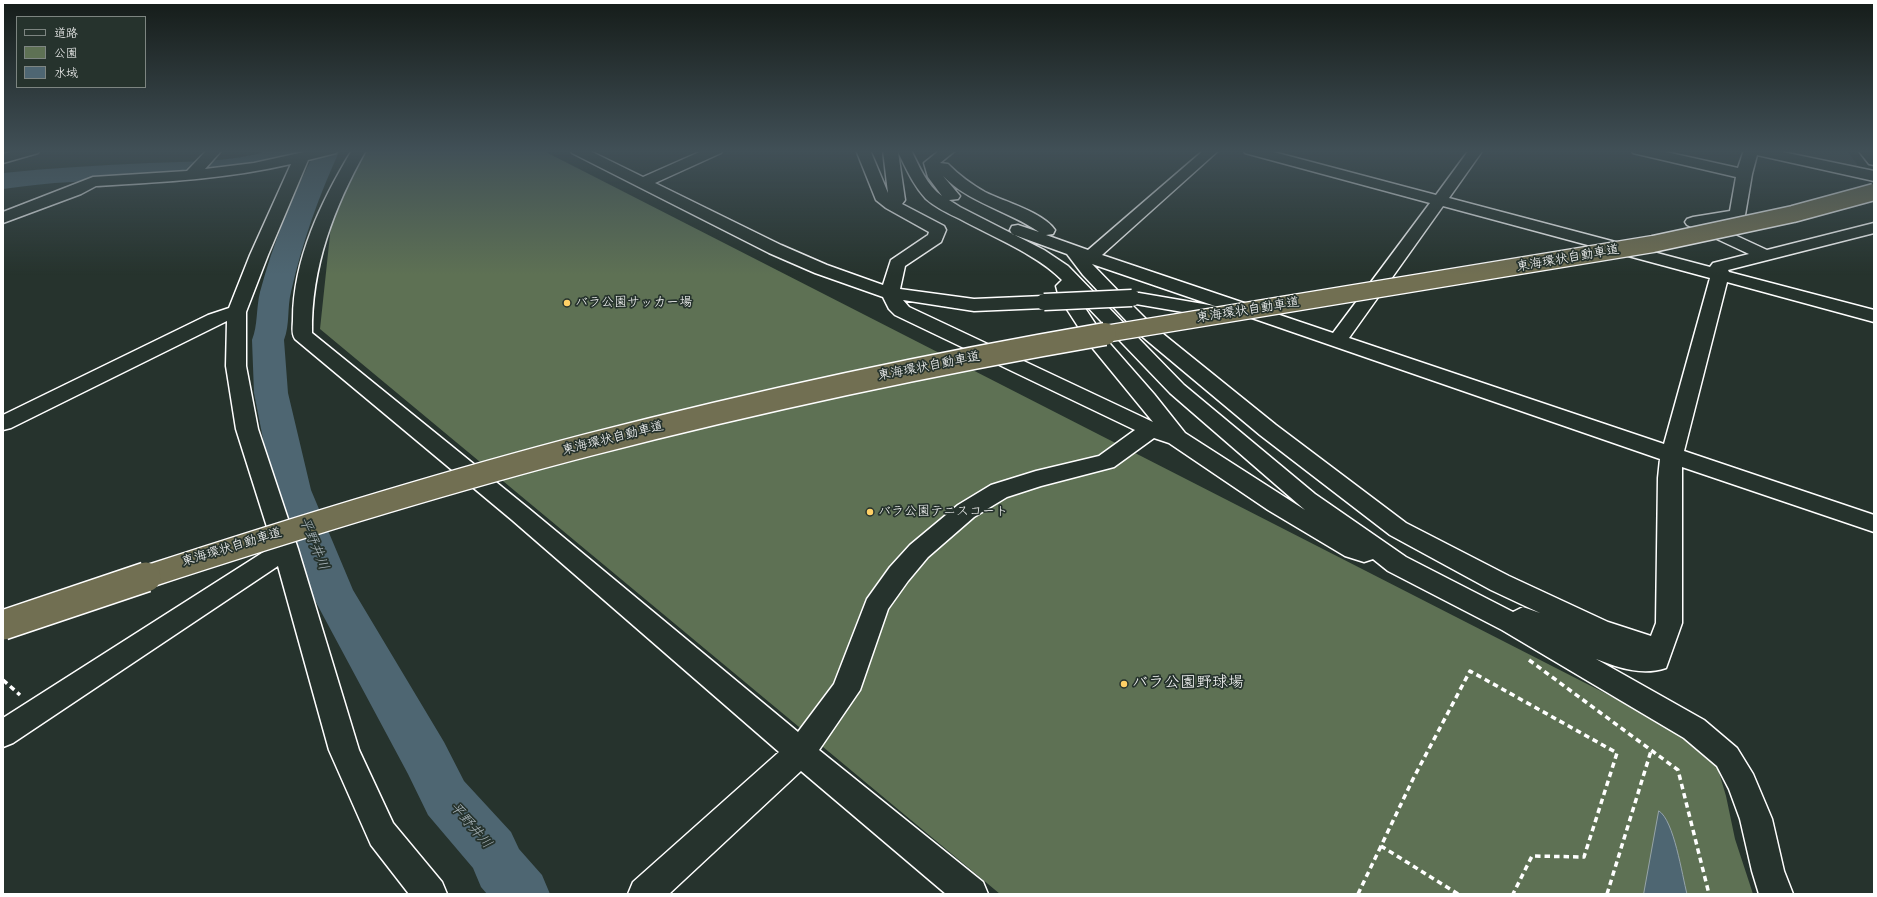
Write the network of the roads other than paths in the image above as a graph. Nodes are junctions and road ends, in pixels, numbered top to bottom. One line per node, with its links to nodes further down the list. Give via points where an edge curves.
1 (73, 192): 18 (street)
2 (288, 192): 25 (street, via 259,255)
3 (337, 192): 40 (street, via 308,269 300,313 302,335 526,519)
4 (663, 192): 24 (street, via 775,249 821,269)
5 (880, 192): 16 (street)
6 (896, 192): 16 (street, via 897,200)
7 (929, 192): 17 (street, via 932,196)
8 (947, 192): 17 (street)
9 (971, 192): 20 (street, via 1041,225)
10 (1160, 192): 20 (street)
11 (1406, 192): 15 (street)
12 (1446, 192): 15 (street)
13 (1741, 192): 21 (street, via 1737,215 1692,222)
14 (1874, 192): 37 (highway, 東海環状自動車道, bridge, via 1783,217 1664,242 944,363 764,402 577,448 379,502 151,574)
15 (1440, 201): 22 (street); 28 (street)
16 (892, 205): 24 (street, via 938,230 935,238 898,264)
17 (959, 208): 20 (street); 23 (street, via 1038,254 1062,270)
18 (3, 218)
19 (1874, 228): 21 (street)
20 (1082, 254): 27 (street); 38 (street, via 1089,271 1145,329 1268,430 1398,529 1500,583 1599,629)
21 (1764, 255): 22 (street, via 1719,267)
22 (1720, 274): 26 (street); 32 (street)
23 (1072, 281): 31 (street, via 1066,286 1068,297 1097,341 1148,399); 35 (street, via 1177,390 1307,500)
24 (890, 293): 27 (street, bridge, via 974,305 1140,298); 30 (street, via 902,311 1023,366)
25 (238, 312): 29 (street, via 215,319); 34 (street, via 236,366 247,429)
26 (1874, 316)
27 (1288, 324): 28 (street)
28 (1337, 341): 32 (street)
29 (3, 423)
30 (1151, 429): 31 (street); 40 (street, via 1106,462 1036,479 999,492 966,511 919,551 876,606 846,690)
31 (1177, 438): 35 (street, via 1276,504 1354,550)
32 (1672, 455): 33 (street); 38 (street, via 1669,478 1669,624)
33 (1874, 524)
34 (286, 549): 39 (street); 41 (street, via 344,750 382,834)
35 (1397, 564): 36 (street)
36 (1430, 582): 38 (street, via 1475,596 1625,659 1656,660); 44 (street, via 1511,623 1694,729 1727,757 1742,784 1756,819)
37 (3, 625)
38 (1659, 650)
39 (3, 734)
40 (800, 752): 42 (street); 43 (street)
41 (430, 894)
42 (645, 894)
43 (971, 894)
44 (1776, 894)

